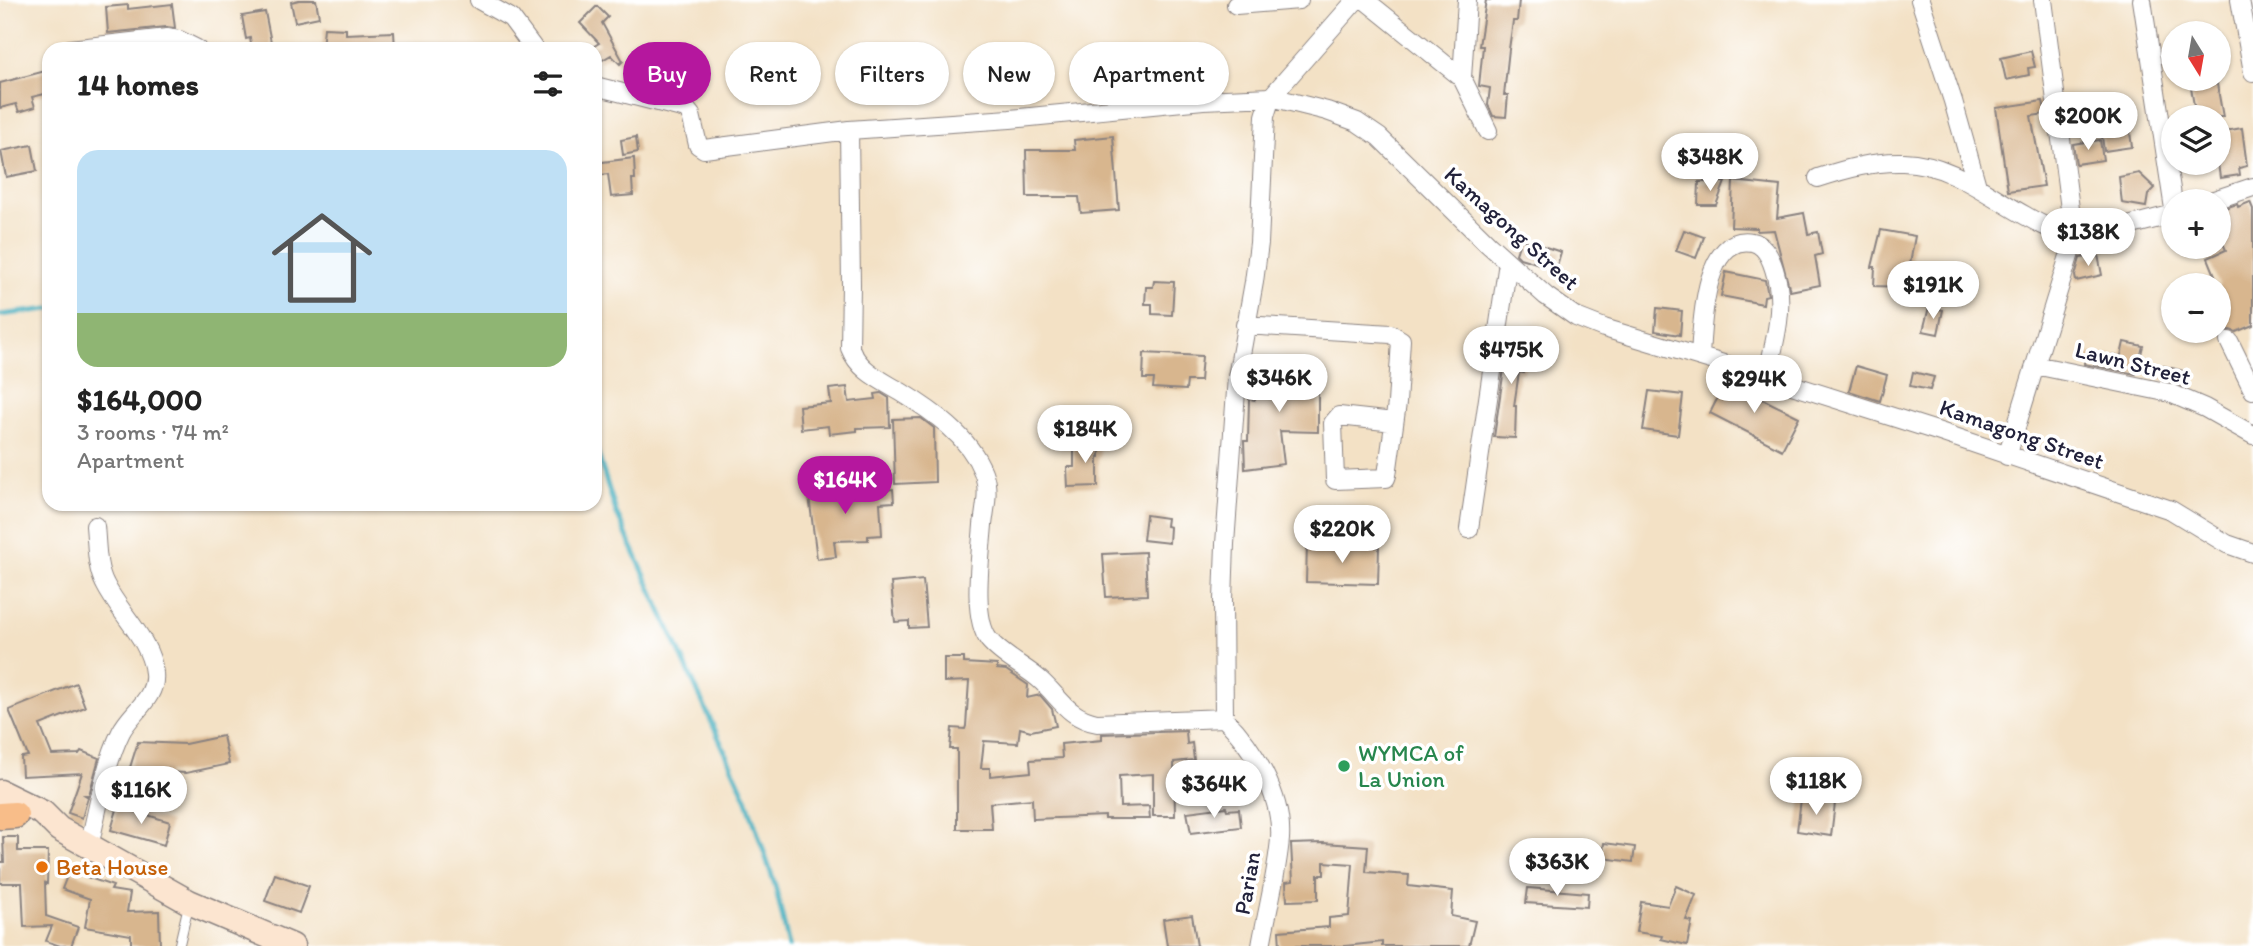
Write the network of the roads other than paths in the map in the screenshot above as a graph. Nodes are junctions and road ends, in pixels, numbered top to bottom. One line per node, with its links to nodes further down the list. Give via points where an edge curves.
1 (479, 0): 13 (street, via 511,18)
2 (1299, 0): 10 (street)
3 (1356, 0): 17 (street)
4 (1365, 0): 15 (street)
5 (1467, 0): 15 (street)
6 (1920, 0): 21 (street)
7 (2043, 0): 26 (street)
8 (2142, 0): 23 (street)
9 (2240, 0): 14 (street)
10 (1236, 5)
11 (128, 42): 12 (street, via 162,38)
12 (172, 42)
13 (529, 42)
14 (2253, 72)
15 (1462, 78): 19 (street)
16 (602, 88): 18 (street, Kamagong Street, via 686,109 698,145 704,149)
17 (1271, 97): 18 (street, Kamagong Street); 27 (street, Kamagong Street, via 1357,122 1379,137); 28 (street, via 1265,116 1256,269)
18 (849, 130): 40 (street, via 850,348 864,369 948,426 982,470 986,504 980,619 988,638 1086,721)
19 (1488, 131)
20 (1818, 178): 21 (street, via 1857,166 1906,162 1936,167)
21 (1977, 186): 26 (street)
22 (2253, 187): 24 (street)
23 (2171, 189)
24 (2231, 194)
25 (2161, 216): 26 (street)
26 (2074, 240): 31 (street)
27 (1508, 262): 30 (street, Kamagong Street, via 1576,317); 38 (street)
28 (1245, 324): 34 (street, via 1396,336 1401,340); 40 (street, via 1225,544)
29 (2230, 343): 33 (street)
30 (1700, 356): 32 (street, Kamagong Street); 32 (street, via 1703,311 1713,270 1732,243 1754,242 1769,256 1778,285 1779,319)
31 (2035, 365): 35 (street, Lawn Street, via 2171,393); 36 (street)
32 (1767, 377): 36 (street, Kamagong Street)
33 (2253, 390)
34 (1394, 422): 34 (street, via 1384,480 1335,480 1334,423 1339,416)
35 (2253, 435)
36 (2007, 456): 39 (street, Kamagong Street, via 2171,510 2227,544)
37 (96, 526): 42 (street, via 101,576 149,653 155,674 150,695 127,723 116,746)
38 (1469, 528)
39 (2253, 552)
40 (1224, 718): 46 (street, Parian, via 1255,759 1272,792 1277,814 1280,836)
41 (5, 806): 42 (main road, via 38,828 59,829)
42 (89, 847): 43 (main road)
43 (190, 902): 44 (lane); 45 (main road)
44 (179, 946)
45 (292, 946)
46 (1261, 946)

